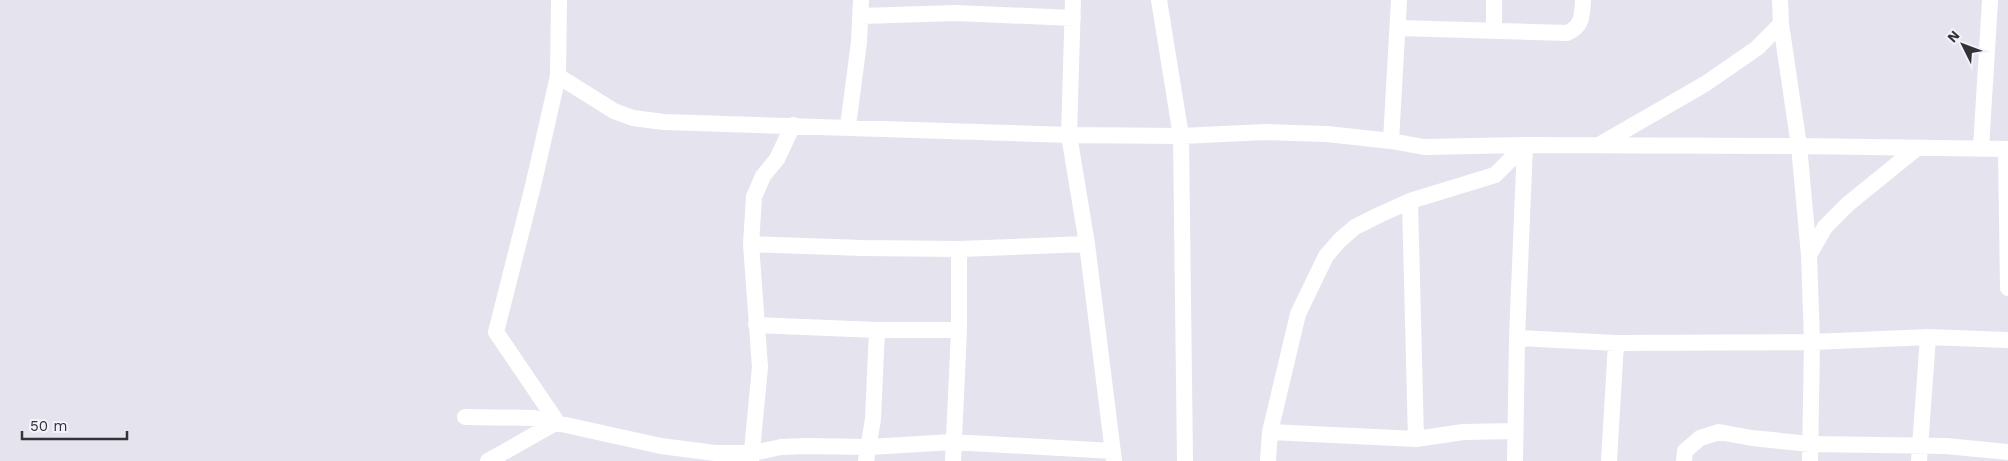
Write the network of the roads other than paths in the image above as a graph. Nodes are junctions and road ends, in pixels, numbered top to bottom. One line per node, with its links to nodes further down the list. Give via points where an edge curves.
1 (559, 0): 15 (street)
2 (1073, 0): 11 (street)
3 (1159, 0): 19 (street)
4 (1399, 0): 13 (street)
5 (1494, 0): 14 (street)
6 (1582, 0): 14 (street, via 1579,23 1567,33)
7 (1780, 0): 12 (street)
8 (1990, 0): 25 (street)
9 (957, 7): 10 (street); 11 (street)
10 (861, 8): 17 (street)
11 (1073, 18): 18 (street)
12 (1781, 24): 22 (street, via 1757,48 1705,84); 23 (street)
13 (1398, 28): 14 (street); 20 (street)
14 (1494, 30)
15 (558, 76): 16 (street, via 614,111 633,118 664,122); 42 (street, via 496,332)
16 (793, 125): 17 (street); 28 (street, via 754,196)
17 (848, 126): 18 (street)
18 (1069, 135): 19 (street); 29 (street)
19 (1181, 136): 20 (street, via 1266,132); 56 (street)
20 (1391, 141): 21 (street, via 1424,147)
21 (1525, 145): 22 (street); 27 (street, via 1495,175); 37 (street)
22 (1597, 146): 23 (street)
23 (1798, 146): 24 (street); 31 (street)
24 (1917, 148): 25 (street); 31 (street, via 1848,204 1825,227)
25 (1981, 148): 26 (street)
26 (2007, 149): 32 (street)
27 (1410, 201): 44 (street, via 1355,227 1326,256 1298,314); 45 (street)
28 (751, 244): 30 (street); 33 (street)
29 (1087, 244): 30 (street); 52 (street)
30 (959, 249): 35 (street)
31 (1809, 255): 39 (street)
32 (2008, 288)
33 (756, 325): 34 (street); 53 (street, via 760,367)
34 (876, 330): 35 (street); 49 (street, via 873,418)
35 (959, 330): 46 (street)
36 (1928, 337): 38 (street); 39 (street); 51 (street)
37 (1517, 338): 40 (street); 43 (street)
38 (2008, 340)
39 (1812, 342): 40 (street); 47 (street)
40 (1616, 343): 59 (street)
41 (465, 417): 42 (street, via 534,418)
42 (557, 422): 53 (street, via 661,446); 54 (street)
43 (1516, 431): 45 (street, via 1463,432); 58 (street)
44 (1270, 432): 45 (street); 57 (street)
45 (1416, 439)
46 (952, 442): 49 (street); 50 (street); 55 (street)
47 (1810, 444): 51 (street); 60 (street, via 1720,432 1700,438 1685,451); 61 (street)
48 (2008, 452): 51 (street)
49 (868, 454): 53 (street, via 804,446 781,447)
50 (1035, 454): 52 (street)
51 (1919, 454)
52 (1113, 456)
53 (752, 457)
54 (488, 461)
55 (953, 461)
56 (1185, 461)
57 (1268, 461)
58 (1515, 461)
59 (1609, 461)
60 (1684, 461)
61 (1810, 461)

